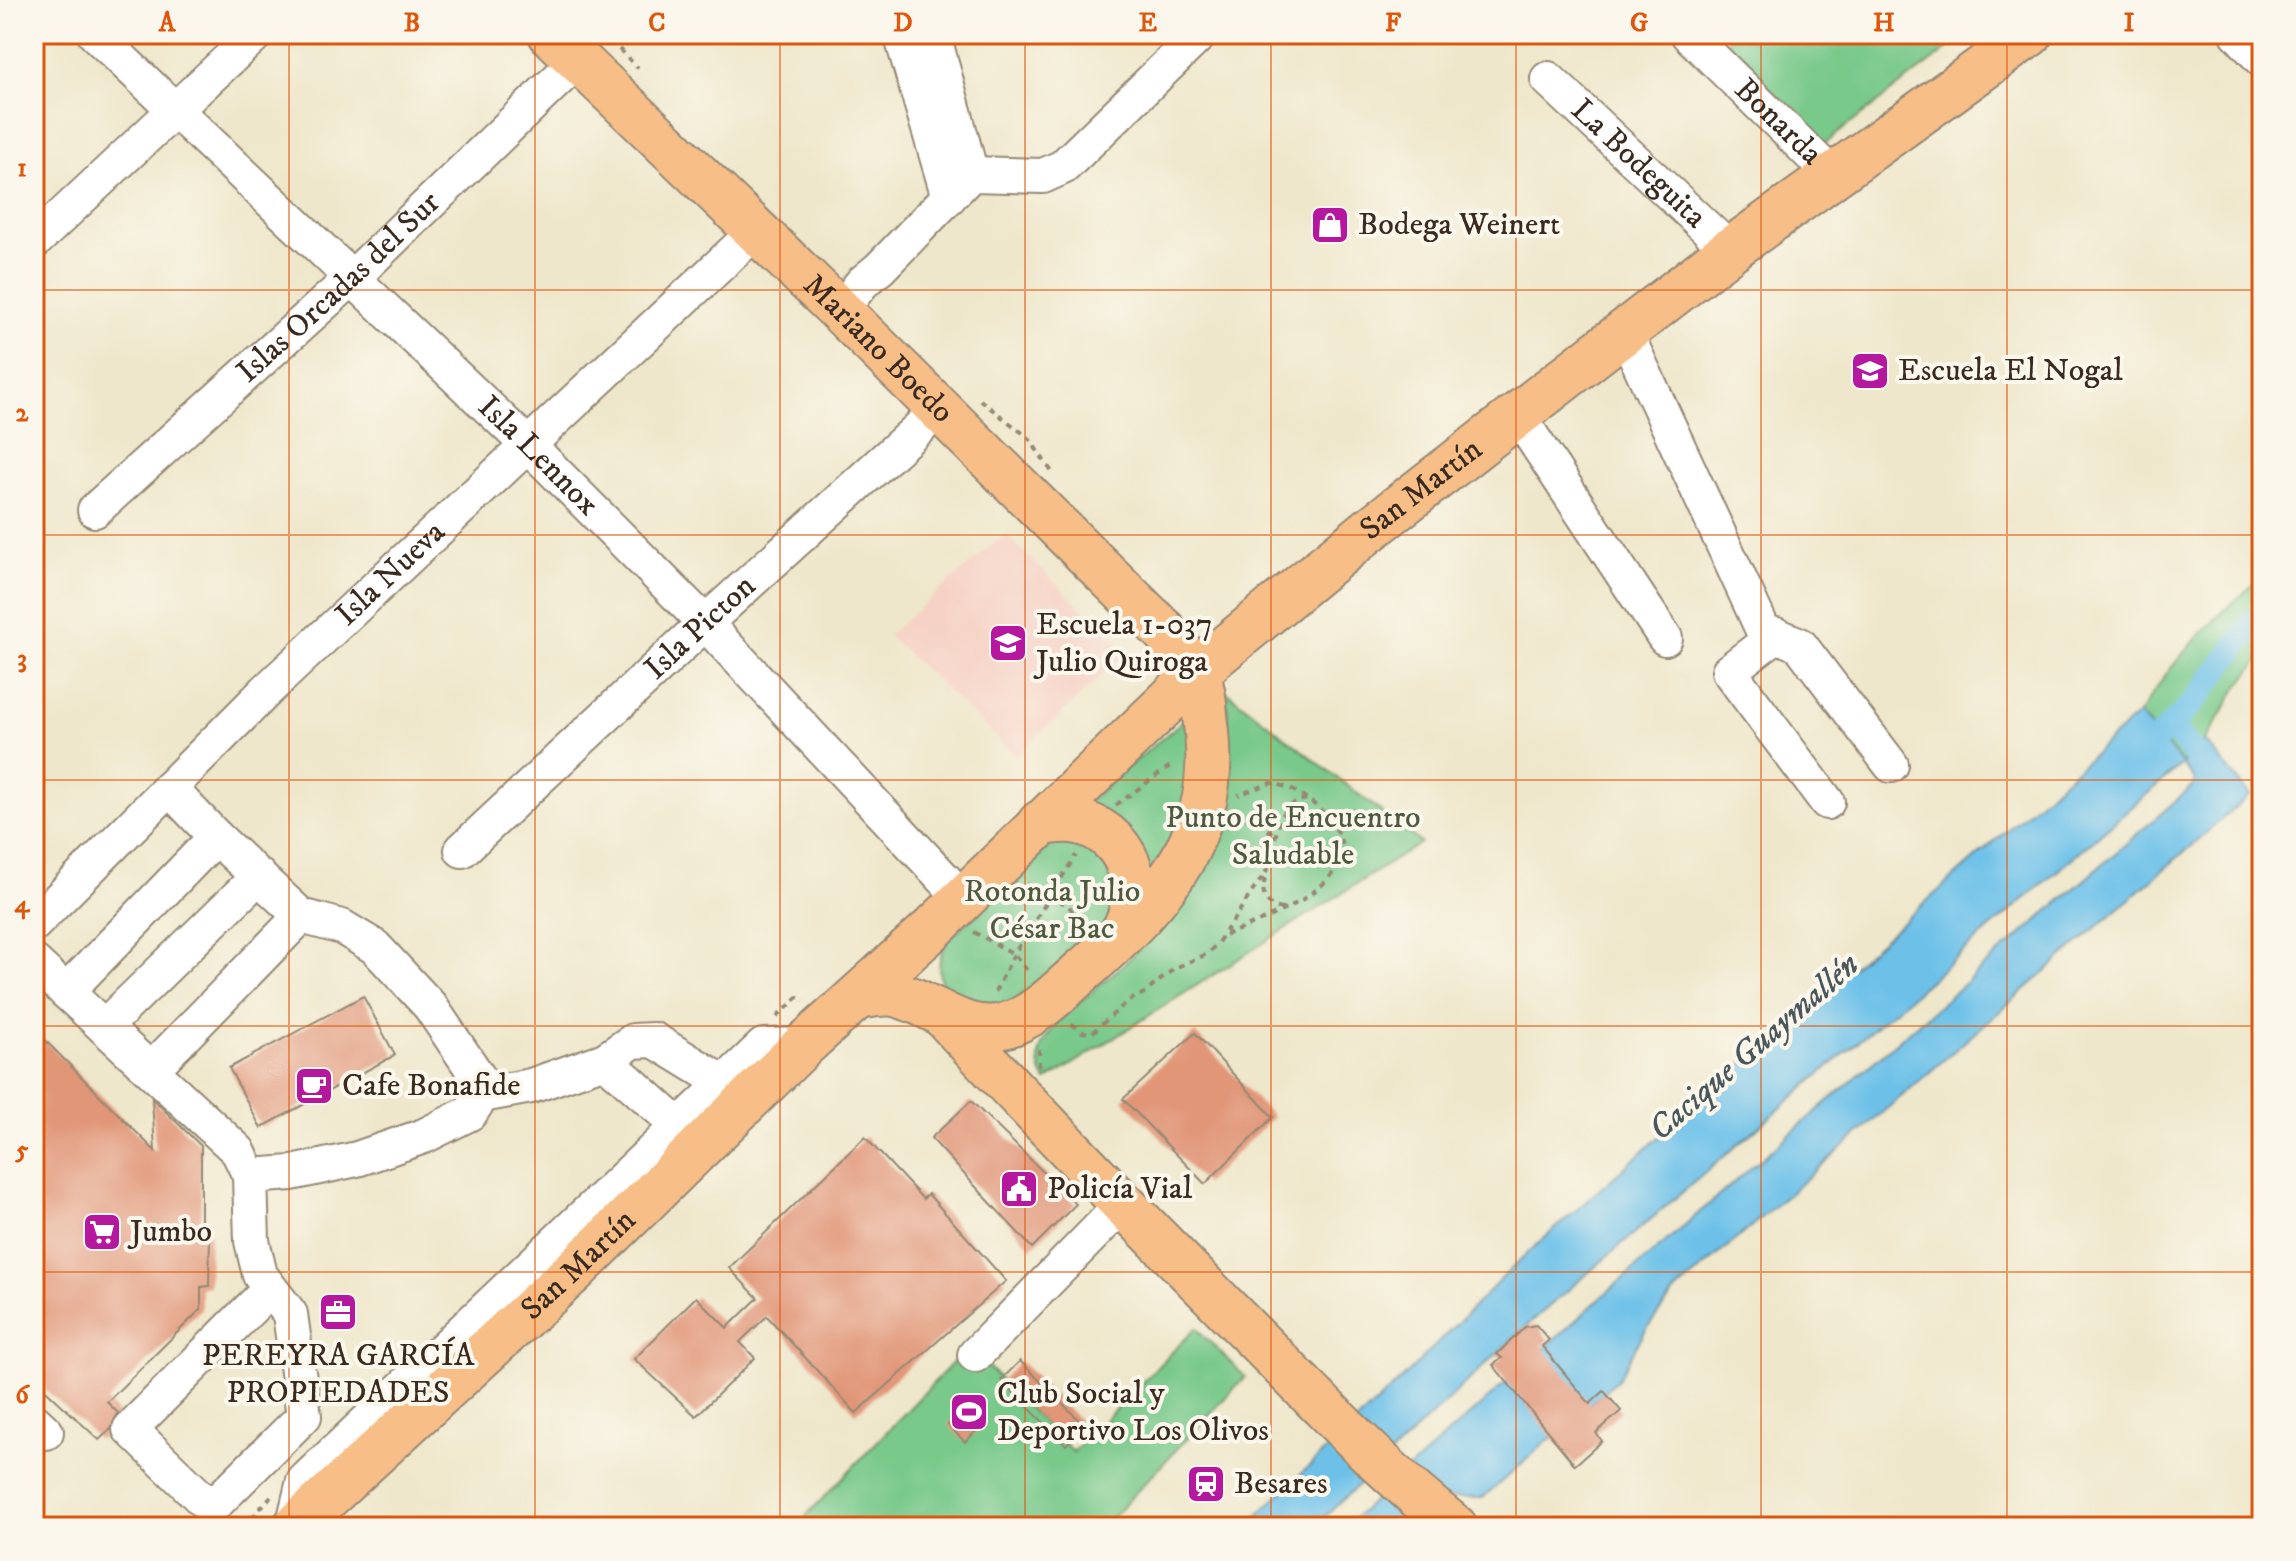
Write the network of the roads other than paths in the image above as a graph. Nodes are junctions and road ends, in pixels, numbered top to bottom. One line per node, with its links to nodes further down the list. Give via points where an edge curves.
1 (95, 34): 12 (street, Isla Lennox)
2 (256, 34): 12 (street)
3 (901, 34): 14 (street)
4 (933, 34): 14 (street)
5 (1200, 34): 14 (street, via 1063,167 1043,176)
6 (1688, 34): 13 (street, Bonarda)
7 (2030, 34): 13 (main road, San Martín)
8 (2238, 34): 10 (street)
9 (581, 46): 15 (main road, Mariano Boedo); 18 (street, Islas Orcadas del Sur)
10 (2262, 60)
11 (1548, 79): 17 (street, La Bodeguita)
12 (177, 110): 16 (street); 18 (street, Isla Lennox)
13 (1834, 177): 17 (main road, San Martín)
14 (960, 185): 19 (street)
15 (755, 232): 19 (main road, Mariano Boedo); 23 (street, Isla Nueva)
16 (34, 242)
17 (1730, 250): 20 (main road, San Martín)
18 (353, 277): 23 (street, Isla Lennox); 24 (street, Islas Orcadas del Sur)
19 (840, 311): 21 (main road, Mariano Boedo)
20 (1625, 332): 22 (main road, San Martín); 27 (street)
21 (955, 401): 25 (street, Isla Picton); 28 (main road, Mariano Boedo)
22 (1517, 414): 26 (street); 28 (main road, San Martín)
23 (529, 446): 25 (street, Isla Lennox); 30 (street, Isla Nueva)
24 (95, 510)
25 (705, 623): 34 (street, Isla Picton); 36 (street, Isla Lennox)
26 (1665, 638)
27 (1768, 641): 29 (street, via 1776,635 1800,645); 31 (street, via 1729,671)
28 (1197, 673): 32 (main road, San Martín); 39 (main road, via 1209,740 1203,816 1171,881)
29 (1891, 765)
30 (169, 788): 33 (street); 38 (street, Isla Nueva)
31 (1827, 802)
32 (1040, 823): 36 (main road, San Martín); 39 (main road, via 1072,821 1094,828 1124,855 1135,885 1131,916)
33 (216, 837): 35 (street); 41 (street)
34 (462, 850)
35 (259, 876): 37 (street); 45 (street)
36 (946, 915): 42 (main road, San Martín); 44 (main road, via 922,949 921,974 927,994)
37 (301, 916): 48 (street); 50 (street, via 342,927 375,947 430,1006 478,1077)
38 (34, 924)
39 (1108, 948): 43 (main road)
40 (34, 962): 41 (street)
41 (66, 992): 45 (street)
42 (858, 997): 44 (main road, via 894,994); 46 (main road, San Martín)
43 (1053, 1015): 44 (main road, via 975,1027); 52 (main road, via 1024,1038 1021,1060)
44 (946, 1018): 52 (main road)
45 (104, 1027): 48 (street)
46 (804, 1045): 49 (street, via 763,1046); 60 (main road, San Martín, via 576,1269)
47 (605, 1060): 49 (street, via 633,1041 654,1040); 50 (street, via 531,1086); 51 (street)
48 (151, 1070): 53 (street, via 238,1151)
49 (724, 1083): 51 (street)
50 (482, 1095): 53 (street, via 470,1113 424,1136 357,1159)
51 (679, 1126): 58 (street)
52 (1059, 1137): 54 (main road)
53 (250, 1176): 55 (street, via 252,1241 260,1275)
54 (1122, 1205): 56 (street); 59 (main road, via 1347,1430)
55 (270, 1289): 57 (street, via 290,1314); 57 (street, via 130,1429 211,1508)
56 (975, 1355)
57 (304, 1416): 58 (street)
58 (335, 1452): 60 (street, via 304,1481)
59 (1443, 1518)
60 (294, 1527)

